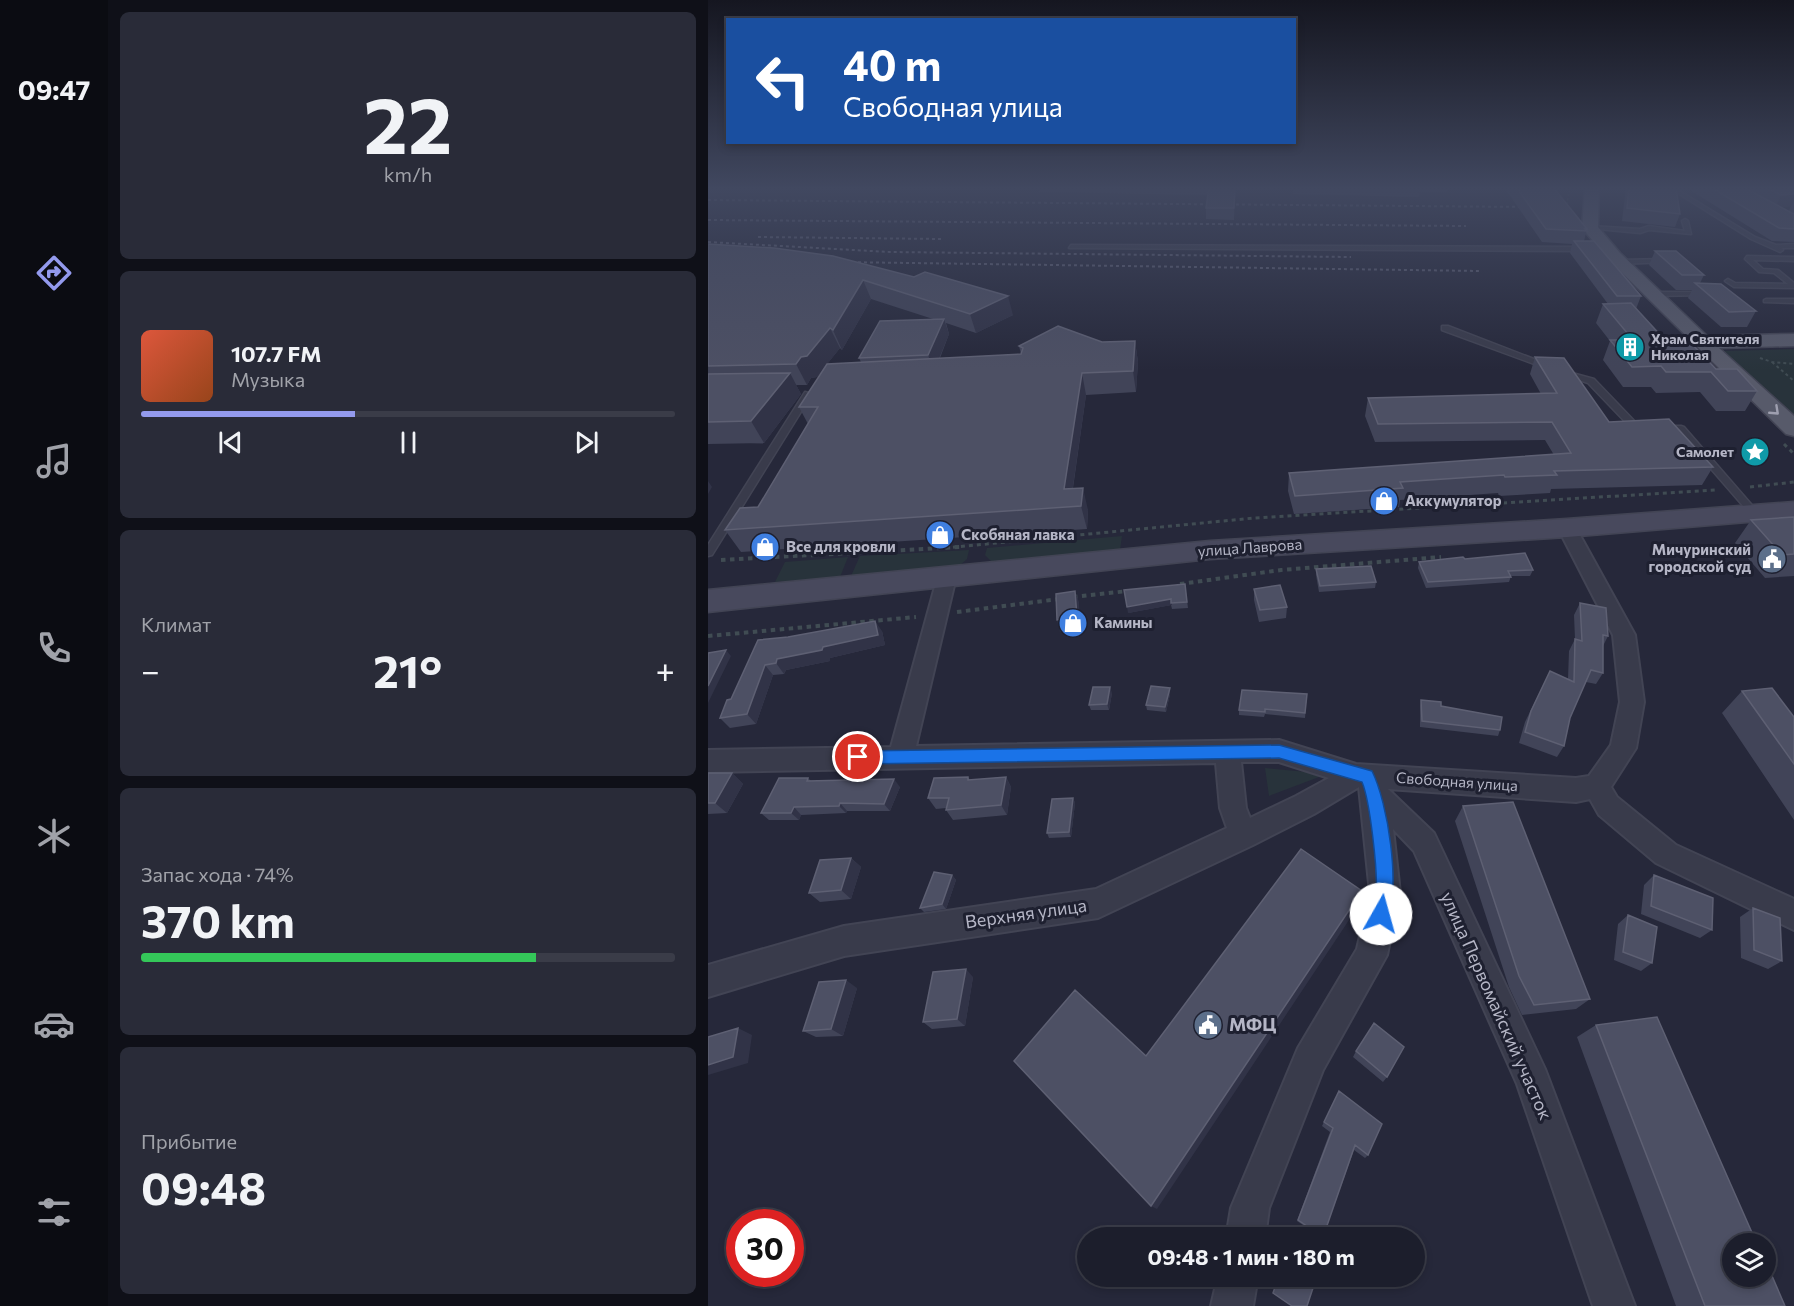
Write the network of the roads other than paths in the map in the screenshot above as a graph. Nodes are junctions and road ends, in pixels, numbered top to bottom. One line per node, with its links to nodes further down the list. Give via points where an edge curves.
1 (1071, 248): 3 (lane)
2 (1776, 248): 4 (lane)
3 (1600, 249): 6 (main road)
4 (1794, 259): 7 (lane, via 1747,258 1761,271 1776,272 1794,286 1734,285)
5 (1673, 261): 6 (lane)
6 (1620, 262): 9 (main road)
7 (1728, 281)
8 (1702, 287): 9 (lane, via 1713,295)
9 (1653, 294): 14 (main road)
10 (1766, 301): 11 (lane)
11 (1794, 301)
12 (1445, 328): 18 (lane, via 1591,381 1638,430)
13 (1794, 340): 14 (main road)
14 (1702, 342): 17 (main road, one-way to 17)
15 (800, 390): 22 (lane, via 811,389)
16 (1660, 429): 20 (lane, via 1681,429)
17 (1794, 429)
18 (1649, 430)
19 (1794, 510): 20 (main road, улица Лаврова)
20 (1754, 513): 21 (main road, улица Лаврова)
21 (1567, 528): 23 (main road, улица Лаврова, via 1210,550); 29 (street, via 1624,635 1632,702 1623,748)
22 (708, 553)
23 (946, 577): 24 (main road, улица Лаврова); 26 (street)
24 (708, 601)
25 (1226, 752): 26 (street, Свободная улица); 28 (street, Свободная улица, via 1279,751); 30 (street, via 1233,808)
26 (901, 757): 27 (street, Свободная улица)
27 (708, 761)
28 (1365, 781): 29 (street, Свободная улица, via 1576,790); 30 (street, Верхняя улица); 33 (street, via 1385,893 1371,956 1310,1060 1250,1208); 36 (street, улица Первомайский участок, via 1424,842 1533,1081)
29 (1597, 786): 31 (street, via 1608,806 1666,854)
30 (1243, 836): 32 (street, Верхняя улица, via 1098,903 844,941)
31 (1794, 915)
32 (708, 981)
33 (1247, 1227)
34 (1236, 1287): 35 (street)
35 (1232, 1306)
36 (1614, 1306)

